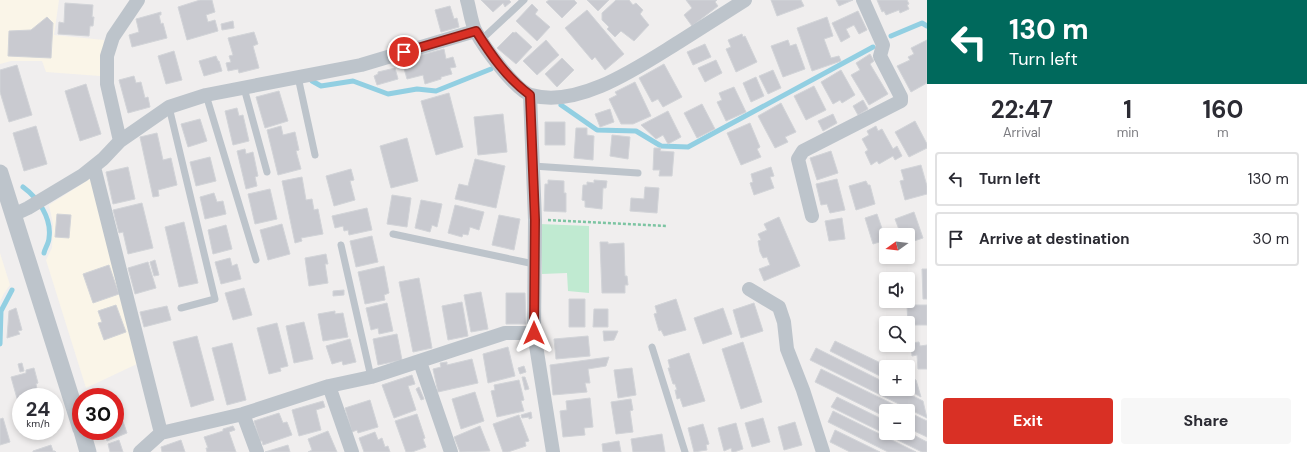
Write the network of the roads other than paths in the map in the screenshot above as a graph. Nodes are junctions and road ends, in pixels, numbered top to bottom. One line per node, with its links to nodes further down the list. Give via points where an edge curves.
1 (138, 0): 12 (street, via 113,37 106,56 107,84)
2 (467, 0): 6 (street)
3 (524, 0): 6 (lane)
4 (745, 0): 10 (street, via 621,77 593,89 566,96)
5 (863, 0): 21 (street, via 883,45 880,56 901,101 803,151 798,159)
6 (478, 35): 7 (street, via 361,65); 10 (street, via 494,59 519,87)
7 (298, 77): 8 (street); 13 (lane)
8 (244, 88): 9 (street); 16 (lane)
9 (206, 95): 11 (street); 24 (lane)
10 (530, 95): 14 (street)
11 (169, 107): 12 (street); 27 (lane, via 216,299)
12 (120, 141): 15 (street)
13 (315, 155)
14 (533, 166): 18 (lane); 25 (street)
15 (94, 167): 20 (street); 36 (street)
16 (267, 172)
17 (0, 173): 19 (street)
18 (638, 173)
19 (3, 192): 20 (street)
20 (20, 211): 33 (street)
21 (812, 216)
22 (393, 234): 25 (lane)
23 (341, 245): 31 (lane)
24 (256, 260)
25 (534, 264): 28 (street)
26 (749, 289): 44 (street, via 779,307 784,322 787,349)
27 (181, 308)
28 (534, 333): 30 (street, via 505,332); 42 (street)
29 (652, 347): 43 (lane)
30 (420, 362): 31 (street); 41 (street)
31 (372, 377): 32 (street)
32 (329, 386): 34 (street); 40 (street)
33 (72, 398)
34 (243, 414): 36 (street); 39 (street)
35 (84, 440): 37 (street)
36 (156, 442): 38 (street)
37 (88, 452)
38 (140, 452)
39 (256, 452)
40 (352, 452)
41 (451, 452)
42 (553, 452)
43 (684, 452)
44 (823, 452)

